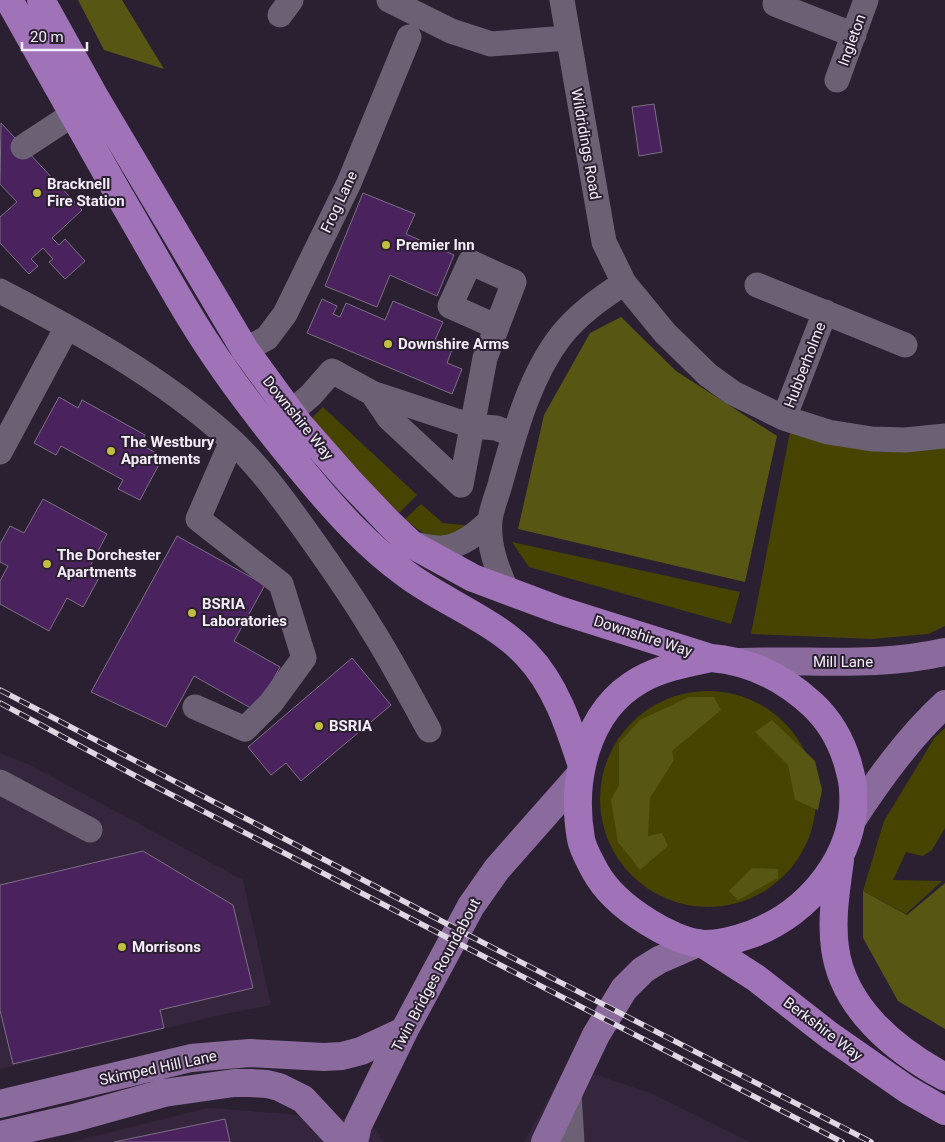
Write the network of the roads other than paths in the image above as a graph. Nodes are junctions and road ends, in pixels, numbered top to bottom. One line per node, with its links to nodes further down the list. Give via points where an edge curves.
1 (9, 0): 12 (highway, Downshire Way)
2 (41, 0): 11 (highway, Downshire Way)
3 (389, 0): 9 (street, via 451,31 491,44)
4 (562, 0): 9 (street, Wildridings Road)
5 (866, 0): 7 (street, Ingleton)
6 (776, 4): 7 (street)
7 (854, 35): 10 (street, Ingleton)
8 (409, 37): 21 (street, Frog Lane, via 349,183 284,314 267,338)
9 (567, 38): 14 (street, Wildridings Road, via 604,242)
10 (837, 80)
11 (96, 99): 12 (street); 21 (highway, Downshire Way)
12 (73, 114): 13 (street); 39 (highway, Downshire Way, via 193,322 266,426 307,477 381,554 406,574 515,643 528,655 561,709)
13 (23, 148)
14 (624, 283): 24 (street, Wildridings Road, via 665,333 708,375 733,393); 26 (street, via 584,312 561,336 535,379)
15 (757, 285): 17 (street, Hubberholme)
16 (0, 291): 18 (street)
17 (826, 312): 20 (street, Hubberholme); 24 (street, Hubberholme)
18 (67, 327): 28 (street, via 148,376); 29 (street)
19 (497, 327): 25 (street, via 485,358)
20 (905, 345)
21 (245, 350): 23 (highway, Downshire Way)
22 (372, 393): 23 (street, via 332,371 311,395); 25 (street); 25 (street, via 389,418 461,484)
23 (290, 412): 31 (highway, Downshire Way, via 350,482)
24 (784, 418): 27 (street, Wildridings Road, via 828,432 872,439)
25 (472, 426): 26 (street, via 496,428)
26 (514, 435): 30 (street)
27 (945, 436)
28 (232, 441): 37 (street, via 198,519 281,584 304,658 271,703 245,729); 38 (street, via 279,493 340,580 372,628)
29 (0, 452)
30 (490, 521): 31 (street, via 475,536 458,544 442,548); 32 (street, via 496,568)
31 (411, 544): 32 (highway, Downshire Way, via 474,578)
32 (507, 591): 34 (highway, Downshire Way)
33 (945, 652): 35 (main road, Mill Lane, via 872,662)
34 (711, 658): 35 (highway, Twin Bridges Roundabout); 39 (highway, Twin Bridges Roundabout, via 639,681 618,697 590,740)
35 (740, 662): 41 (highway, Twin Bridges Roundabout, via 795,690 832,726 852,779)
36 (945, 704): 41 (main road, via 896,759)
37 (195, 707)
38 (429, 730)
39 (580, 769): 44 (highway, Twin Bridges Roundabout, via 578,804 582,841 599,878 610,893 636,915 656,928); 45 (main road, Twin Bridges Roundabout, via 497,869 471,906)
40 (0, 782): 42 (street)
41 (852, 820): 43 (highway, Twin Bridges Roundabout)
42 (90, 830)
43 (841, 854): 44 (highway, Twin Bridges Roundabout, via 813,893 790,914 742,938); 46 (highway, via 833,930 835,950 846,986 868,1019 922,1065)
44 (700, 944): 47 (main road, Twin Bridges Roundabout, via 659,960 643,970 624,989 596,1036); 49 (highway, Berkshire Way, via 756,978 829,1035 908,1090)
45 (404, 1031): 48 (main road, Skimped Hill Lane, via 342,1056 250,1053 191,1058); 52 (main road, Twin Bridges Roundabout, via 358,1125)
46 (945, 1077)
47 (569, 1092): 53 (main road, Twin Bridges Roundabout); 54 (street)
48 (0, 1104)
49 (945, 1111)
50 (0, 1136): 51 (main road, Skimped Hill Lane, via 164,1093 250,1083 278,1087 303,1099)
51 (343, 1142)
52 (354, 1142)
53 (544, 1142)
54 (572, 1142)

